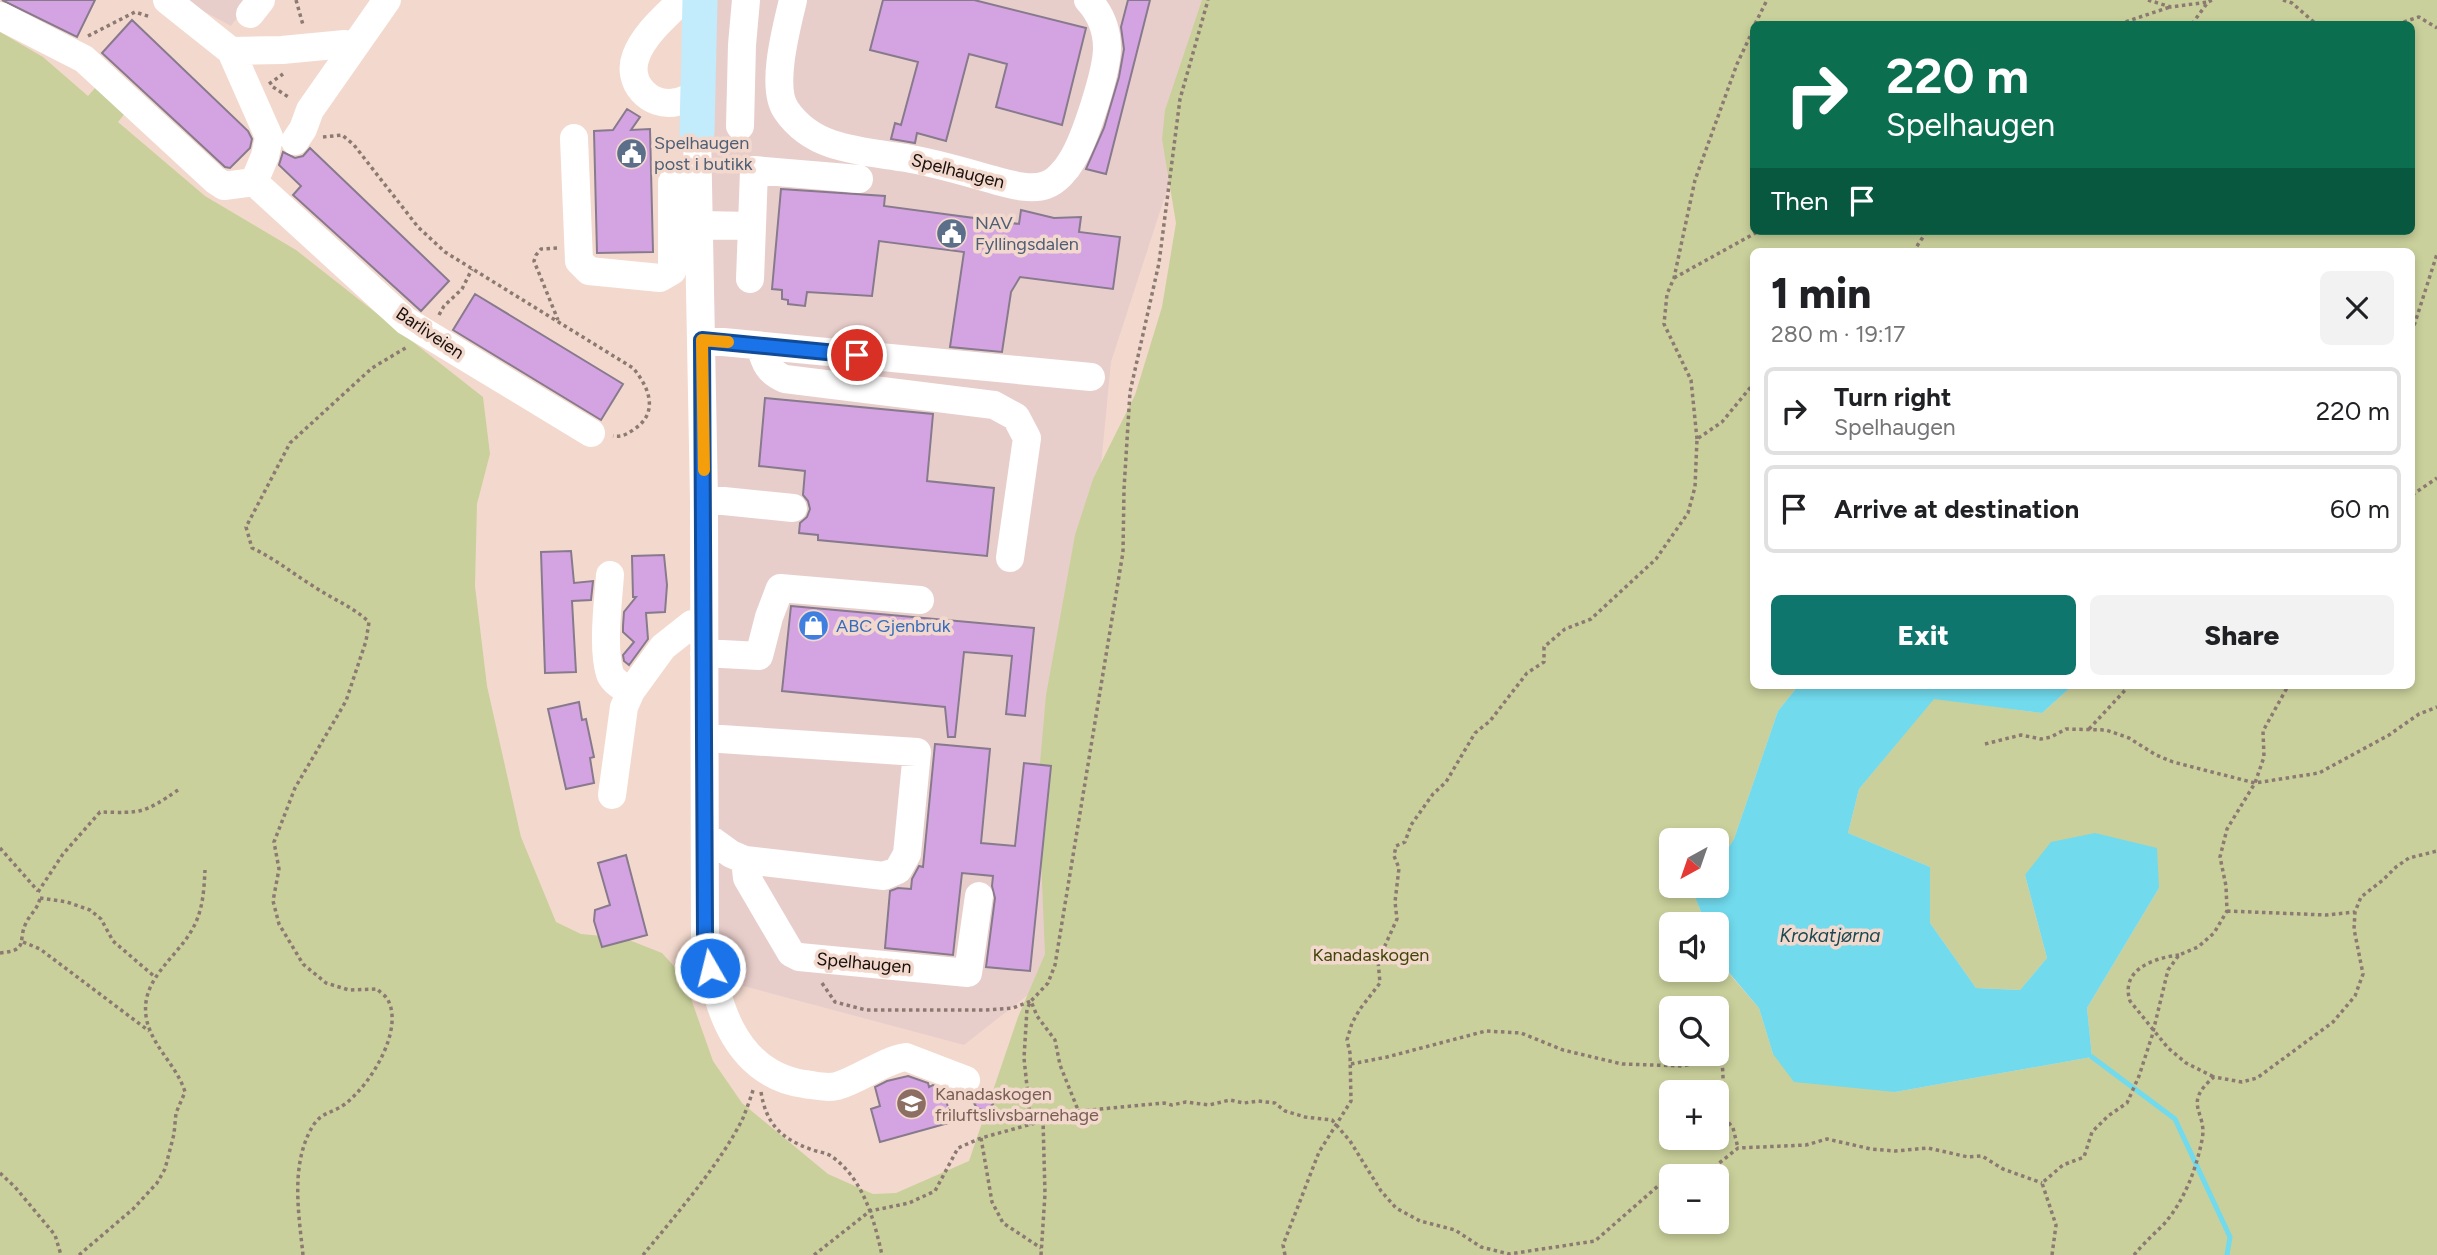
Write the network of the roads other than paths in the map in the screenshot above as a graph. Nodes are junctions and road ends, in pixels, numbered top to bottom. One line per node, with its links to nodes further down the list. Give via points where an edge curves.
1 (387, 0): 9 (street)
2 (682, 0): 11 (street, via 637,52 633,79 649,98 661,103 676,103)
3 (700, 0): 11 (main road)
4 (746, 0): 12 (street)
5 (793, 0): 6 (street, Spelhaugen, via 780,87 785,108 801,127 844,147 1033,188 1054,181 1072,160 1093,108 1107,50 1105,28)
6 (1088, 0)
7 (160, 9): 10 (street)
8 (0, 16): 18 (street, via 84,59 224,186)
9 (353, 46): 10 (street); 14 (street, via 310,110)
10 (231, 51): 18 (street, via 269,137)
11 (697, 93): 13 (main road)
12 (740, 126)
13 (697, 132): 17 (street)
14 (299, 135)
15 (574, 138): 17 (street, via 579,261 589,271 660,278 672,271 672,182)
16 (859, 179): 20 (street, via 754,170)
17 (698, 181): 19 (street)
18 (254, 182): 25 (street, Barliveien, via 406,321 433,324)
19 (699, 225): 20 (street); 22 (street)
20 (752, 226): 21 (street)
21 (750, 279)
22 (702, 340): 23 (street); 26 (street)
23 (760, 346): 24 (street); 28 (street, via 765,364 785,379 994,405 1016,417 1027,438)
24 (1091, 377)
25 (591, 433)
26 (704, 499): 27 (street); 31 (street)
27 (793, 508)
28 (1010, 558)
29 (610, 575): 33 (street, via 606,638 611,675)
30 (920, 600): 32 (street, via 780,588 760,656)
31 (703, 623): 32 (street); 33 (street, via 692,624 663,647)
32 (704, 653): 34 (street)
33 (631, 691): 35 (street, via 624,706)
34 (706, 738): 36 (street); 37 (street, via 917,752 907,854 898,870 884,876)
35 (612, 795)
36 (706, 841): 37 (street); 39 (street, via 705,934 710,968 729,1027 761,1069 786,1081 836,1086 906,1057)
37 (745, 860): 38 (street, Spelhaugen, via 747,878 791,953 799,957 968,973)
38 (979, 896)
39 (966, 1080)

